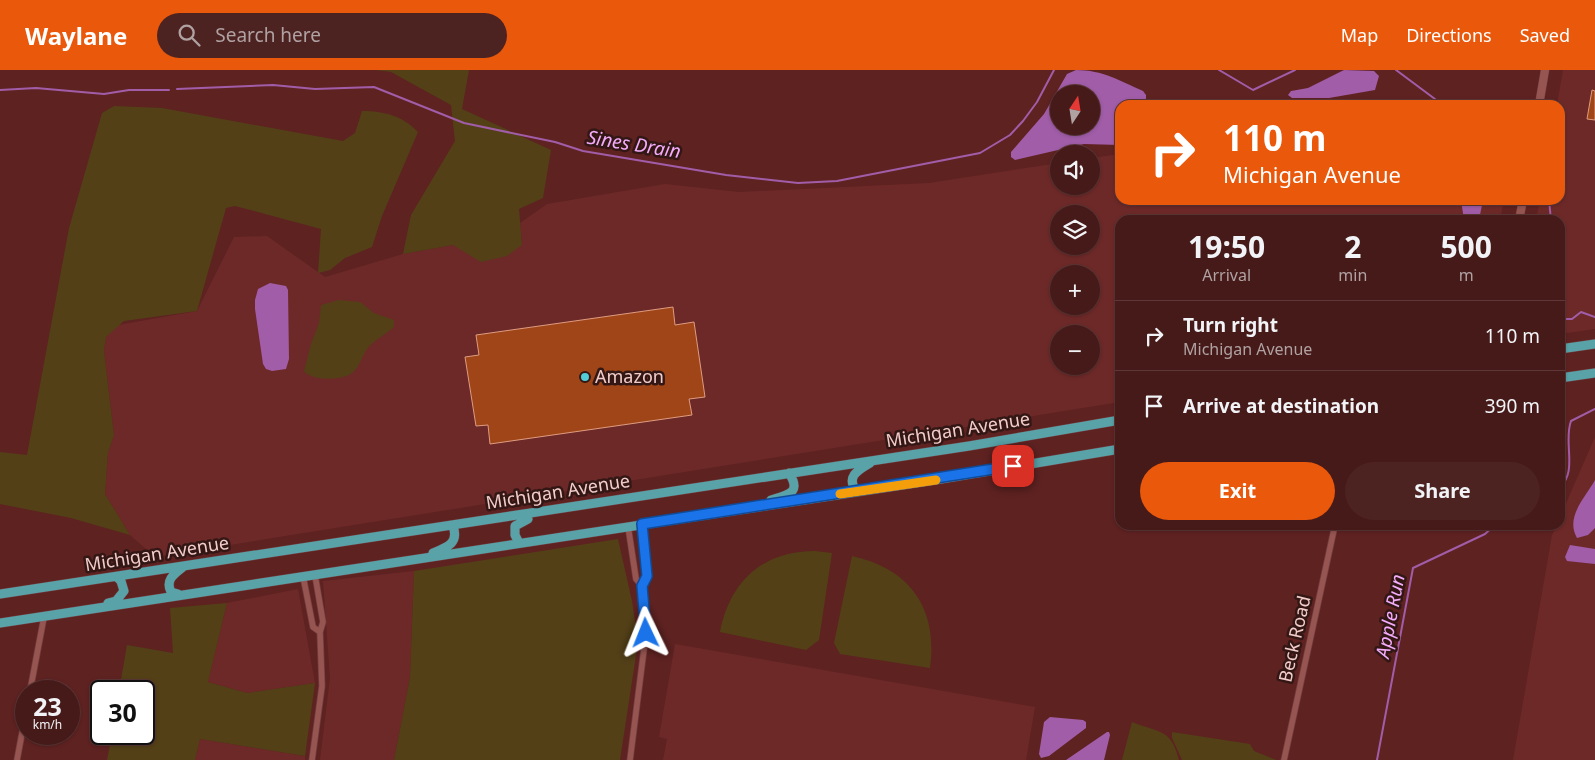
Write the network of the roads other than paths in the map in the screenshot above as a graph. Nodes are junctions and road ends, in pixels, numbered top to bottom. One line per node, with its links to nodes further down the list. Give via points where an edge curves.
1 (1546, 70): 2 (main road)
2 (1540, 100)
3 (1595, 344): 4 (main road)
4 (1565, 348)
5 (1595, 372): 6 (main road)
6 (1565, 377)
7 (1115, 421): 9 (main road, Michigan Avenue)
8 (1115, 450): 11 (main road)
9 (875, 460): 10 (main road, Michigan Avenue); 11 (main road, via 853,475 852,484)
10 (789, 473): 12 (main road, via 794,486 789,495); 13 (main road, Michigan Avenue)
11 (857, 492): 12 (main road)
12 (740, 509): 14 (main road)
13 (539, 512): 15 (main road, Michigan Avenue); 18 (main road, via 515,526)
14 (642, 524): 16 (main road); 24 (street, via 647,576)
15 (453, 526): 19 (main road, via 456,532 452,544); 20 (main road, Michigan Avenue)
16 (628, 526): 18 (main road); 24 (street, via 636,578)
17 (1334, 530): 36 (street, Beck Road)
18 (519, 543): 19 (main road)
19 (417, 559): 21 (main road)
20 (185, 566): 23 (main road, Michigan Avenue); 26 (main road, via 171,576 168,583 171,592)
21 (316, 575): 22 (main road); 30 (street, via 323,622)
22 (302, 576): 26 (main road); 30 (street, via 313,627)
23 (117, 577): 25 (main road, Michigan Avenue); 27 (main road, via 123,585 121,596 116,601)
24 (642, 586): 35 (street, via 646,633)
25 (0, 594)
26 (180, 595): 27 (main road)
27 (89, 610): 28 (main road)
28 (44, 617): 29 (main road); 31 (street)
29 (0, 623)
30 (320, 632): 34 (street, via 322,686)
31 (32, 680)
32 (20, 745): 33 (street)
33 (18, 760)
34 (312, 760)
35 (630, 760)
36 (1284, 760)

